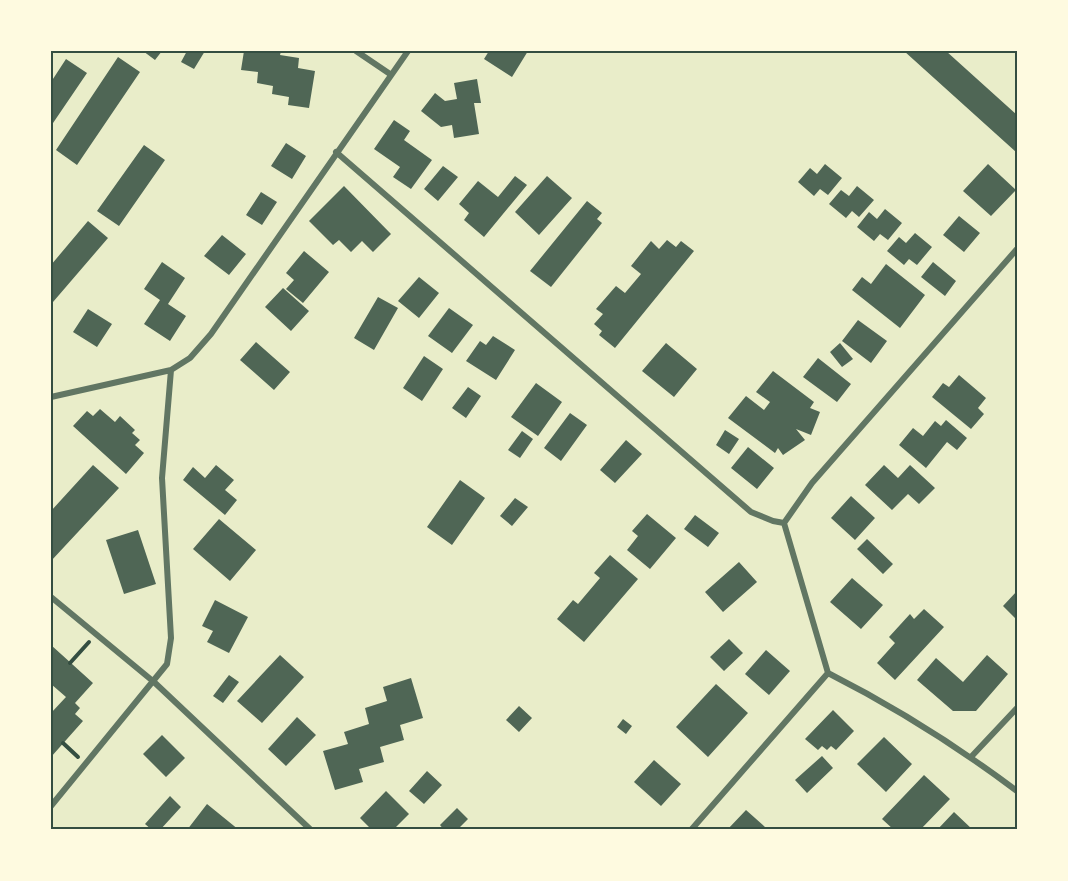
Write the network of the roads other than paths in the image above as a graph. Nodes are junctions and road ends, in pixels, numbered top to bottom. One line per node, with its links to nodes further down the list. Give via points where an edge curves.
1 (356, 51): 3 (street)
2 (408, 51): 3 (street)
3 (390, 74): 4 (street)
4 (336, 152): 6 (street, via 212,334 190,358); 8 (street, via 751,512)
5 (1017, 249): 8 (street, via 812,483)
6 (171, 370): 7 (street); 11 (street, via 162,478 171,638 167,664)
7 (51, 397)
8 (784, 523): 10 (street)
9 (51, 597): 11 (street)
10 (828, 673): 13 (street, via 889,704); 17 (street)
11 (154, 682): 15 (street); 16 (street)
12 (1017, 708): 13 (street)
13 (971, 757): 14 (street)
14 (1017, 791)
15 (51, 806)
16 (311, 830)
17 (691, 830)

